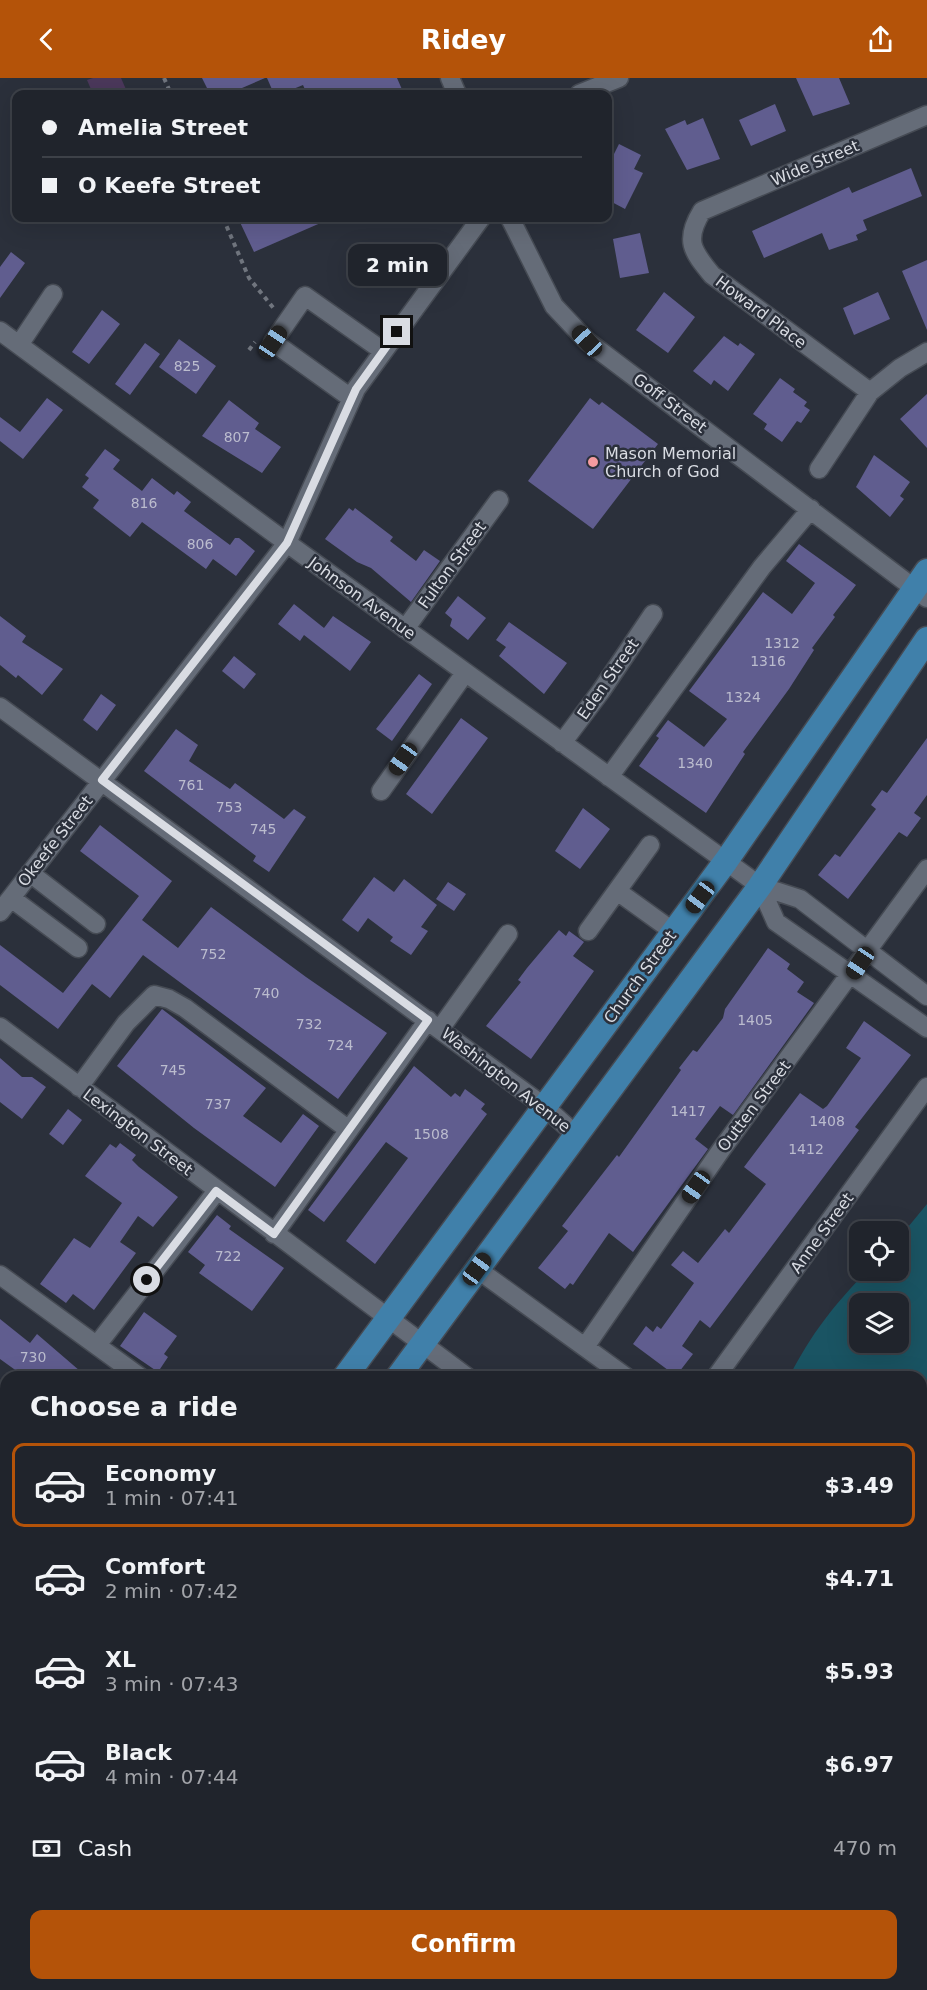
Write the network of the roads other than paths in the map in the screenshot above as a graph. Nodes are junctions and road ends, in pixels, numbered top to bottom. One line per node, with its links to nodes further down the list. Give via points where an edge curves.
1 (619, 78): 2 (street)
2 (589, 90)
3 (927, 115): 4 (street, Wide Street)
4 (702, 211): 12 (street, Howard Place, via 691,235 693,248 712,275)
5 (478, 222): 10 (street, Okeefe Street)
6 (512, 222): 16 (street, Goff Street, via 554,306 587,341)
7 (52, 294): 9 (street)
8 (0, 331): 9 (street, Johnson Avenue)
9 (19, 345): 17 (street, Johnson Avenue)
10 (383, 351): 13 (street, Okeefe Street); 13 (street, via 305,296 273,342)
11 (927, 352): 12 (street)
12 (870, 392): 14 (street)
13 (351, 398): 17 (street, Okeefe Street)
14 (819, 469)
15 (499, 500): 20 (street, Fulton Street)
16 (811, 509): 18 (street, Goff Street); 25 (street, via 762,567)
17 (287, 543): 20 (street, Johnson Avenue); 26 (street, Okeefe Street)
18 (923, 585): 29 (main road, Church Street)
19 (653, 614): 24 (street, Eden Street)
20 (405, 629): 22 (street, Johnson Avenue)
21 (927, 639): 32 (main road)
22 (465, 673): 24 (street, Johnson Avenue); 27 (street)
23 (0, 707): 26 (street, Washington Avenue)
24 (562, 743): 25 (street, Johnson Avenue)
25 (609, 777): 29 (street, Johnson Avenue)
26 (102, 780): 31 (street, Okeefe Street); 44 (street, Washington Avenue)
27 (381, 791)
28 (650, 845): 33 (street)
29 (726, 861): 32 (street, Johnson Avenue); 38 (main road, Church Street)
30 (927, 869): 41 (street, Outten Street)
31 (30, 873): 34 (street, Okeefe Street); 36 (street)
32 (760, 886): 41 (street, via 800,899); 42 (street, via 776,922); 51 (main road)
33 (617, 891): 37 (street); 38 (street)
34 (11, 898): 35 (street, Okeefe Street); 40 (street)
35 (0, 912)
36 (96, 924)
37 (588, 931)
38 (674, 932): 49 (main road, Church Street)
39 (508, 934): 44 (street)
40 (78, 948)
41 (868, 951): 42 (street, Outten Street); 43 (street)
42 (851, 976): 46 (street); 59 (street, Outten Street, via 721,1150)
43 (927, 996)
44 (434, 1025): 49 (street, Washington Avenue); 50 (street)
45 (0, 1027): 47 (street, Lexington Street)
46 (927, 1028)
47 (79, 1087): 50 (street, via 126,1023 154,995 185,1008); 52 (street, Lexington Street)
48 (927, 1087): 65 (street, Anne Street)
49 (545, 1107): 51 (street, Washington Avenue); 56 (main road, Church Street)
50 (349, 1130): 53 (street)
51 (576, 1135): 54 (main road)
52 (216, 1191): 53 (street, Lexington Street); 58 (street)
53 (274, 1234): 56 (street, Lexington Street)
54 (477, 1269): 57 (main road); 59 (street)
55 (0, 1275): 58 (street)
56 (388, 1319): 57 (street, Lexington Street); 61 (main road, Church Street)
57 (422, 1344): 62 (main road); 63 (street, Lexington Street)
58 (97, 1345): 60 (street)
59 (585, 1347): 64 (street)
60 (132, 1371)
61 (349, 1371)
62 (402, 1371)
63 (459, 1371)
64 (618, 1371)
65 (720, 1371)

